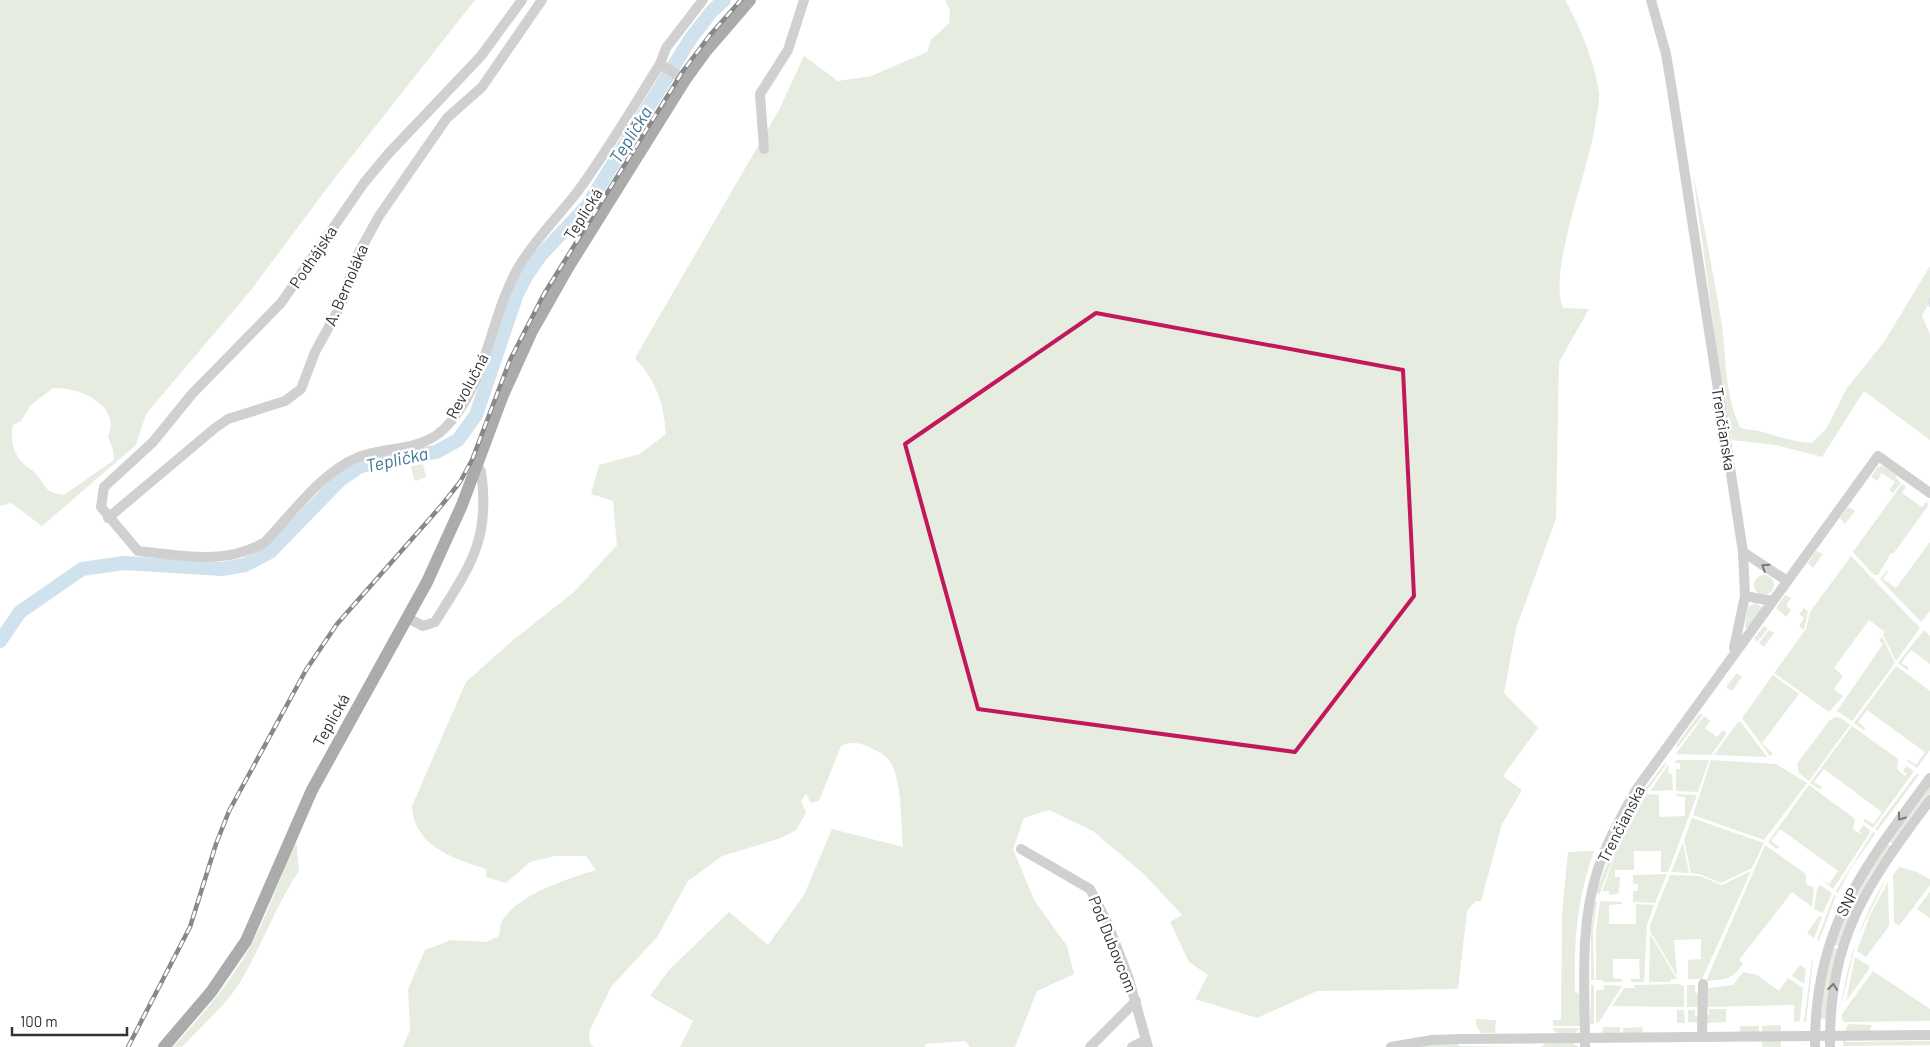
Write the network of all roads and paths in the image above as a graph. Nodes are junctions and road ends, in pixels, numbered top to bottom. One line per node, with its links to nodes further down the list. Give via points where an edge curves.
1 (522, 0): 12 (street, Podhájska, via 481,56 364,183 281,303 192,394 153,442 104,487)
2 (542, 0): 13 (street, A. Bernoláka, via 482,87 447,118 375,223 357,256 340,305 315,352 301,388 285,400 228,420 215,428)
3 (703, 0): 7 (street, Revolučná, via 666,48)
4 (750, 0): 8 (main road, Teplická)
5 (804, 0): 9 (street, via 788,50 760,94)
6 (1651, 0): 14 (street, Trenčianska, via 1667,63)
7 (662, 65): 8 (street); 13 (street, Revolučná, via 598,163 519,267 508,288 475,379 451,420 436,435 423,443 355,458 336,470 265,542 232,556 138,551)
8 (681, 78): 10 (main road, Teplická, via 532,331 502,395)
9 (764, 149)
10 (476, 466): 18 (main road, Teplická, via 445,543); 18 (street, via 481,470 484,516 472,562 435,622 422,626)
11 (1930, 493): 15 (street, Trenčianska, via 1878,456)
12 (101, 507): 13 (street, Revolučná)
13 (108, 518)
14 (1743, 552): 15 (street, one-way to 14); 16 (street, Trenčianska)
15 (1787, 581): 17 (street, Trenčianska)
16 (1745, 596): 17 (street); 19 (street, Trenčianska)
17 (1772, 601): 19 (street, Trenčianska)
18 (408, 618): 31 (main road, Teplická, via 333,749 246,940 211,992)
19 (1731, 658): 30 (street, Trenčianska, via 1636,790 1610,838 1598,869 1586,927)
20 (1930, 778): 26 (street, SNP, one-way to 26, via 1868,863 1845,903 1820,980)
21 (1930, 800): 27 (street, SNP, one-way to 21, via 1833,983 1841,948 1857,908 1880,868)
22 (1021, 849): 24 (street, Pod Dubovcom, via 1090,889 1107,922)
23 (1703, 984): 28 (street)
24 (1136, 1001): 29 (street, Pod Dubovcom); 32 (street)
25 (1930, 1035): 27 (street)
26 (1815, 1036): 27 (street); 28 (street); 35 (street, SNP)
27 (1830, 1036): 36 (street, SNP)
28 (1702, 1037): 30 (street)
29 (1147, 1043): 33 (street)
30 (1585, 1043): 34 (street, via 1460,1039)
31 (164, 1047)
32 (1090, 1047)
33 (1132, 1047)
34 (1391, 1047)
35 (1816, 1047)
36 (1830, 1047)

